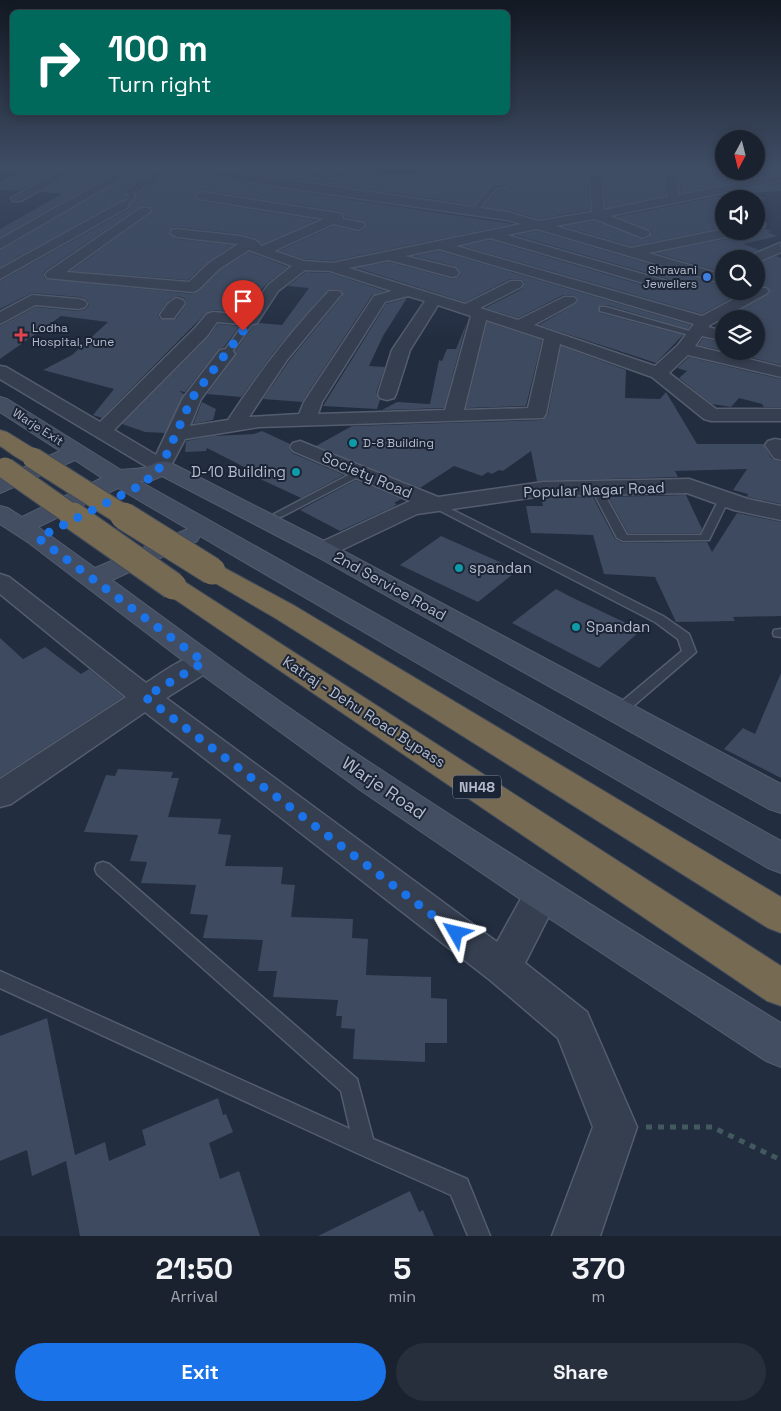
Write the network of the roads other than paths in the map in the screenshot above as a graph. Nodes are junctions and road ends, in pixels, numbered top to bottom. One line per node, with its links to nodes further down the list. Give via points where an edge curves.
1 (34, 226): 15 (street)
2 (87, 226): 23 (street)
3 (125, 226): 27 (street, via 52,275)
4 (319, 226): 13 (street)
5 (527, 226): 10 (street)
6 (541, 226): 18 (street)
7 (622, 226): 11 (street)
8 (278, 232): 13 (street)
9 (177, 234): 16 (street, via 240,240)
10 (490, 234): 14 (street); 26 (street)
11 (643, 234)
12 (715, 235): 18 (street)
13 (295, 236): 16 (street)
14 (436, 244): 22 (street); 40 (street)
15 (0, 245)
16 (256, 247): 21 (street); 27 (street, via 214,266)
17 (780, 247): 19 (street)
18 (629, 252): 24 (street)
19 (765, 254)
20 (395, 258): 29 (street, via 452,272)
21 (302, 265): 22 (street); 38 (street, via 272,288)
22 (331, 267): 29 (street)
23 (0, 275)
24 (715, 275)
25 (516, 284): 36 (street)
26 (662, 284)
27 (193, 287): 34 (street, via 172,309)
28 (43, 292): 37 (street, via 85,300 32,300)
29 (412, 292): 31 (street); 52 (street, via 379,299 313,402)
30 (334, 294): 53 (street, via 288,346)
31 (434, 299): 36 (street); 48 (street, via 401,350)
32 (569, 300): 39 (street)
33 (750, 300): 40 (street)
34 (158, 302)
35 (603, 309): 40 (lane)
36 (474, 311): 39 (street); 51 (street)
37 (0, 319)
38 (251, 320): 44 (lane); 54 (street, via 213,317)
39 (519, 326): 42 (street)
40 (699, 328): 41 (street); 43 (street)
41 (715, 333)
42 (552, 336): 47 (street); 51 (street, via 536,414)
43 (684, 349): 46 (street); 47 (street)
44 (226, 354): 55 (street, via 192,398)
45 (0, 371): 54 (street, 2nd Service Road)
46 (781, 372)
47 (658, 373): 50 (street, via 711,415)
48 (387, 394)
49 (0, 402): 58 (street, Warje Exit)
50 (779, 412)
51 (453, 416): 52 (street)
52 (306, 420): 53 (street)
53 (235, 424): 55 (street)
54 (102, 431): 60 (street, 2nd Service Road)
55 (177, 434): 60 (street)
56 (0, 436): 80 (highway, bridge, via 212,571)
57 (300, 446): 63 (street, Society Road)
58 (76, 451): 59 (street); 60 (street)
59 (2, 473): 83 (highway, Katraj - Dehu Road Bypass / NH48, bridge)
60 (142, 477): 67 (street); 68 (street); 69 (street, 2nd Service Road)
61 (596, 488): 62 (street, Popular Nagar Road, via 689,486); 62 (lane, via 623,538 705,538); 63 (street, Popular Nagar Road, via 543,489)
62 (724, 499): 65 (street, Popular Nagar Road)
63 (431, 505): 66 (lane, via 356,474); 69 (street, Popular Nagar Road, via 411,508); 74 (lane, via 659,619 684,637 689,652)
64 (0, 513): 68 (street, Warje Road)
65 (781, 513)
66 (278, 514)
67 (205, 528): 70 (street); 77 (street)
68 (30, 532): 70 (street, Warje Road)
69 (323, 550): 74 (street, 2nd Service Road)
70 (94, 578): 72 (street, Warje Road)
71 (0, 582): 73 (street)
72 (204, 662): 73 (street); 79 (street, Warje Road, via 375,783)
73 (145, 697): 75 (street); 81 (street)
74 (619, 712): 76 (street, 2nd Service Road)
75 (0, 795)
76 (781, 800)
77 (781, 858)
78 (103, 869): 85 (lane, via 350,1086)
79 (542, 894): 81 (street); 84 (street, Warje Road)
80 (781, 918)
81 (503, 968): 87 (street, via 573,1025 615,1127)
82 (0, 979): 85 (lane)
83 (781, 988)
84 (781, 1047)
85 (364, 1146): 86 (lane, via 459,1187)
86 (479, 1236)
87 (576, 1236)

